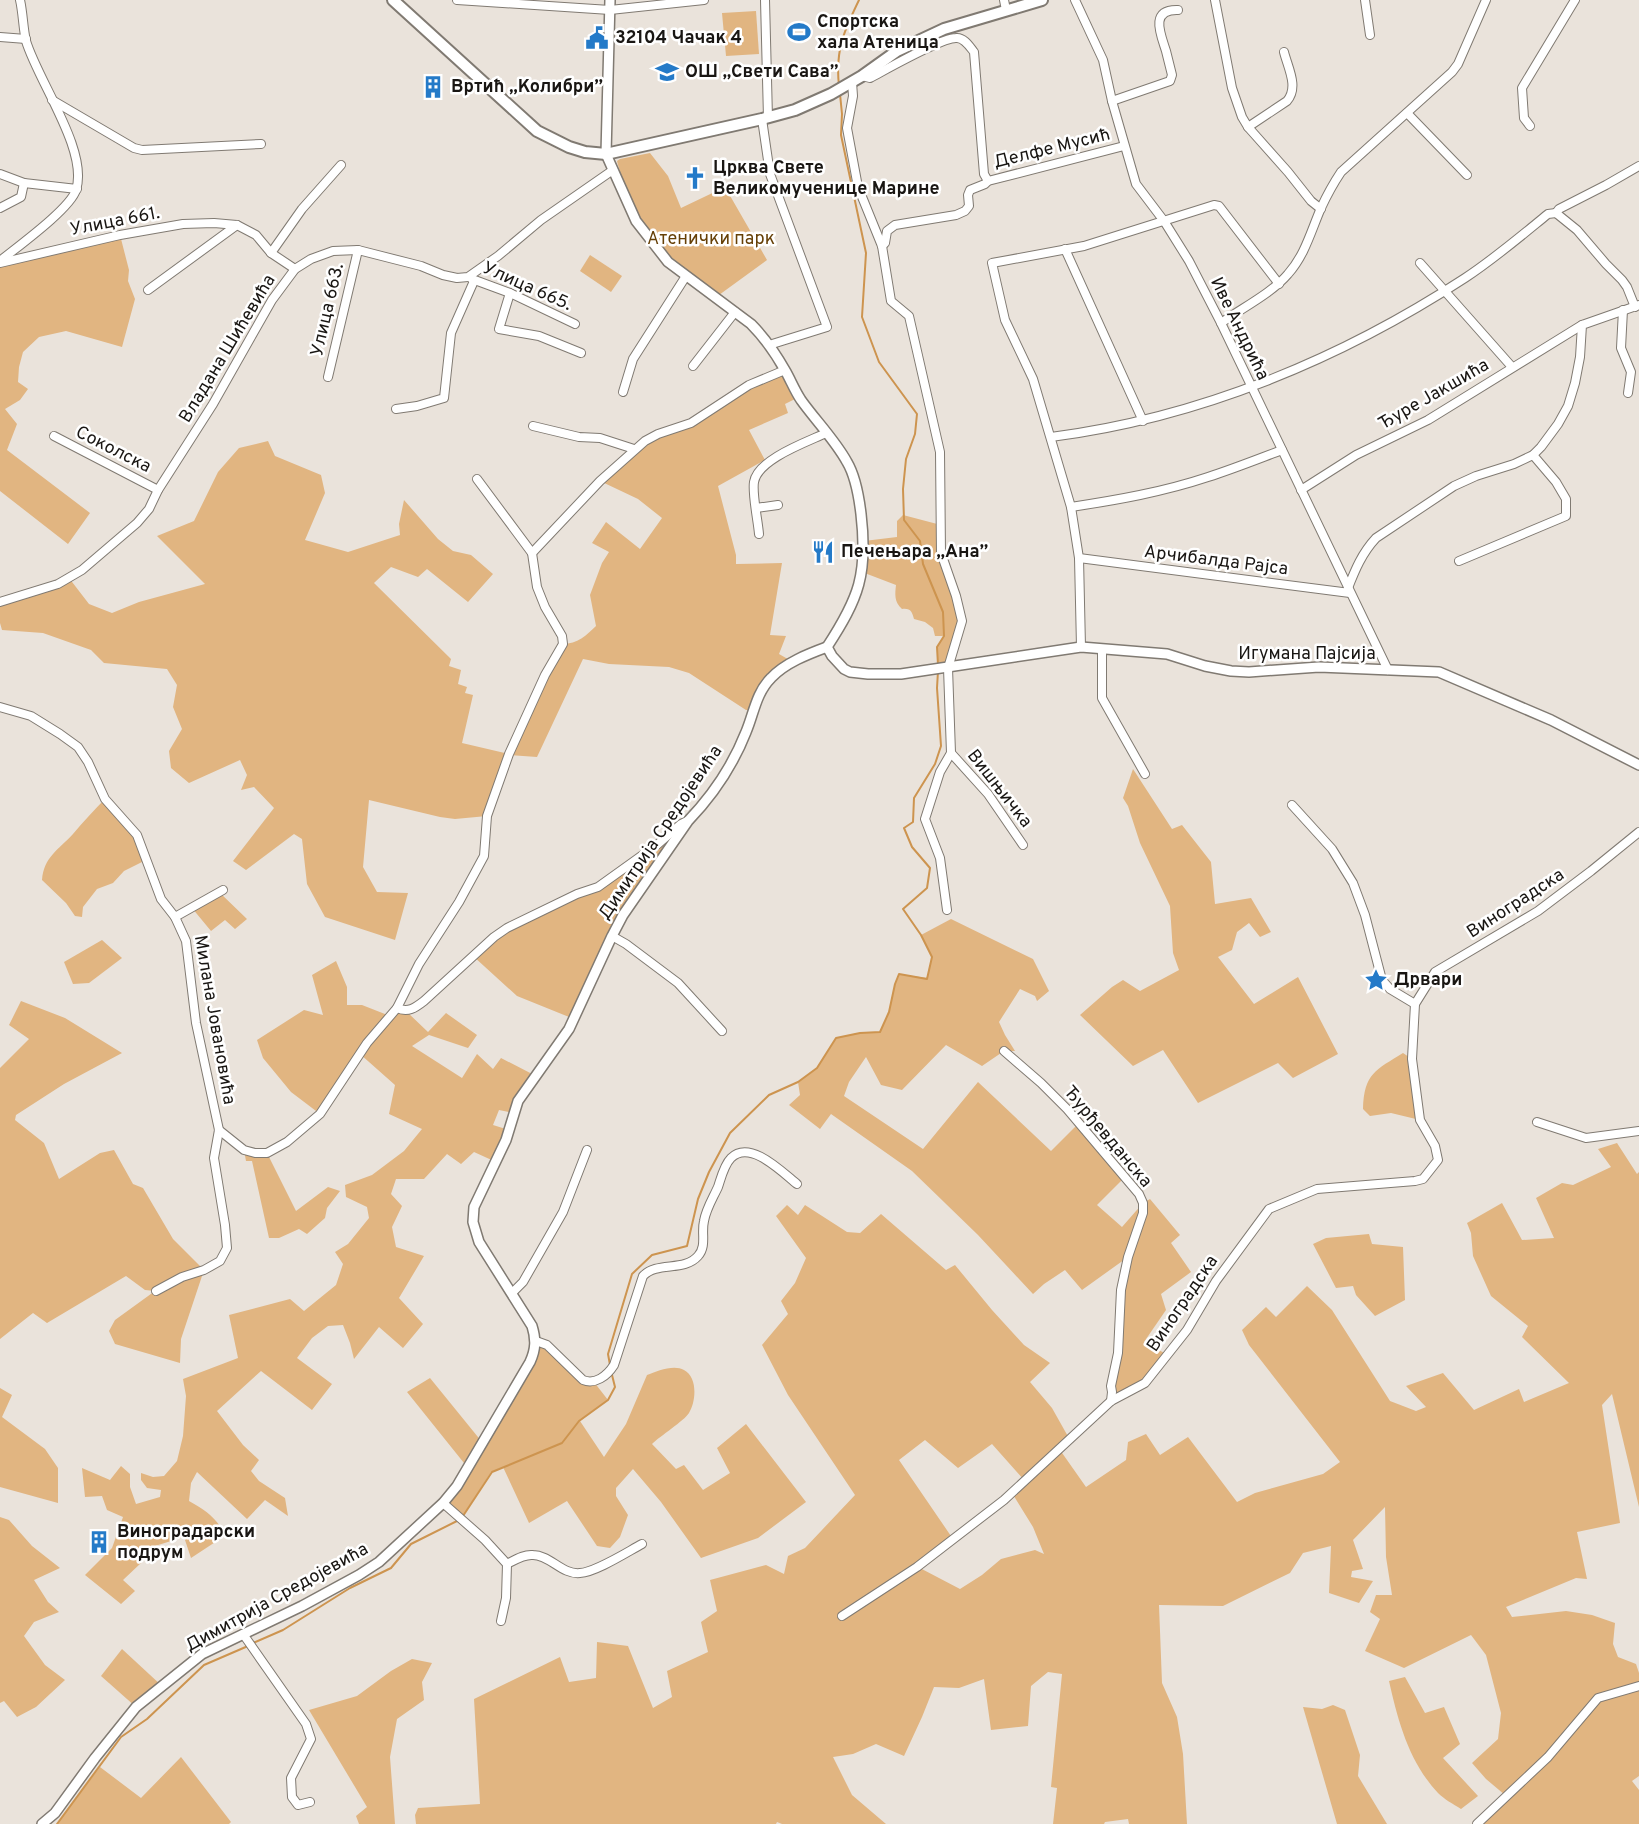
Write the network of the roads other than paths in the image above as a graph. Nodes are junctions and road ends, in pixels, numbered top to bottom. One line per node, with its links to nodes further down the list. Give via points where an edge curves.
1 (20, 0): 20 (street)
2 (457, 0): 13 (street)
3 (704, 0): 11 (street)
4 (765, 0): 26 (street)
5 (1042, 0): 16 (main road)
6 (1075, 0): 24 (street, Иве Андрића, via 1103,60)
7 (1215, 0): 28 (street, via 1232,88)
8 (1365, 0): 18 (street)
9 (1486, 0): 25 (street, via 1458,64)
10 (1575, 0): 27 (street, via 1522,88 1524,117)
11 (691, 1): 14 (street)
12 (400, 2): 31 (main road, via 537,130 569,147)
13 (535, 2): 15 (street)
14 (655, 3): 15 (street)
15 (610, 5): 31 (street)
16 (1005, 5): 22 (main road, via 917,41)
17 (1178, 10): 24 (street, via 1164,13 1159,25 1172,75 1170,81)
18 (1370, 35)
19 (0, 37): 20 (street)
20 (26, 39): 23 (street)
21 (1284, 52): 28 (street, via 1292,95)
22 (854, 80): 26 (main road, via 808,105); 37 (street, via 870,78 935,45 961,39 974,52); 45 (street, via 847,128 858,187)
23 (51, 99): 29 (street, via 142,150); 39 (street, via 66,125 78,163)
24 (1112, 101): 30 (street, Иве Андрића)
25 (1407, 113): 36 (street); 41 (street, via 1341,172)
26 (765, 118): 31 (main road); 64 (street, via 770,174 827,327)
27 (1530, 126)
28 (1248, 127): 41 (street)
29 (261, 144)
30 (1124, 146): 37 (street, Делфе Мусић); 43 (street, Иве Андрића, via 1136,184)
31 (606, 154): 34 (street)
32 (341, 165): 48 (street, via 302,209)
33 (1639, 166): 42 (street)
34 (613, 170): 52 (street, via 645,234 668,262); 53 (street, via 541,220)
35 (0, 174): 38 (street)
36 (1467, 176)
37 (988, 181): 45 (street, via 970,190 965,211 891,227)
38 (24, 183): 39 (street); 40 (street, via 21,197)
39 (77, 189): 49 (street, via 67,205)
40 (0, 208)
41 (1321, 209): 54 (street, via 1303,253)
42 (1556, 213): 56 (street, via 1548,214); 58 (street, via 1577,230 1622,280)
43 (1164, 221): 46 (street); 54 (street, via 1219,206); 61 (street, Иве Андрића)
44 (237, 225): 48 (street, via 256,235); 49 (street, Улица 661., via 183,224); 55 (street)
45 (882, 246): 97 (street, via 891,301 909,316 940,452 941,553 962,621)
46 (1065, 249): 74 (street); 78 (street, via 992,262 1005,320 1033,379)
47 (358, 250): 51 (street, Владана Шићевића, via 333,250); 53 (street, Владана Шићевића, via 443,275); 69 (street, Улица 663.)
48 (271, 253): 51 (street)
49 (0, 262)
50 (1419, 263): 56 (street)
51 (295, 268): 83 (street, Владана Шићевића)
52 (686, 276): 60 (street); 71 (street, via 633,359)
53 (471, 279): 57 (street, Улица 665.); 73 (street, via 451,333 444,398)
54 (1279, 284): 61 (street)
55 (148, 290)
56 (1444, 291): 67 (street); 70 (street, via 1336,351)
57 (510, 293): 62 (street, Улица 665.); 65 (street, via 499,329 539,336)
58 (1637, 306): 59 (street, Ђуре Јакшића)
59 (1623, 310): 63 (street, Ђуре Јакшића); 72 (street, via 1621,348 1631,372)
60 (735, 312): 64 (street); 66 (street)
61 (1221, 323): 70 (street, Иве Андрића)
62 (575, 324)
63 (1582, 326): 67 (street, Ђуре Јакшића); 81 (street, via 1580,357 1568,406)
64 (770, 345): 68 (street)
65 (581, 353)
66 (693, 366)
67 (1512, 367): 84 (street, Ђуре Јакшића, via 1428,420 1356,455)
68 (785, 370): 76 (street); 79 (street, via 749,385 691,423 658,434)
69 (328, 377)
70 (1251, 387): 74 (street); 80 (street, Иве Андрића)
71 (623, 392)
72 (1628, 393)
73 (396, 409)
74 (1143, 421): 78 (street)
75 (533, 426): 79 (street, via 600,438)
76 (826, 433): 87 (street, via 769,461 753,484); 94 (street, via 853,474 864,541 864,567 855,597)
77 (54, 436): 83 (street, Соколска)
78 (1052, 437): 86 (street)
79 (634, 449): 89 (street)
80 (1282, 450): 84 (street, Иве Андрића); 86 (street, via 1168,489)
81 (1533, 455): 91 (street, via 1566,499 1566,516); 92 (street, via 1454,486 1376,538 1359,562)
82 (477, 479): 89 (street)
83 (158, 490): 93 (street, Владана Шићевића, via 137,523 82,570 58,584)
84 (1301, 490): 92 (street, Иве Андрића)
85 (778, 504): 87 (street)
86 (1071, 507): 90 (street)
87 (756, 508): 88 (street)
88 (759, 534)
89 (532, 553): 112 (street, via 537,587 563,644 544,675 509,754 487,816 484,856)
90 (1079, 558): 92 (street, Арчибалда Рајса); 95 (street)
91 (1459, 561)
92 (1349, 591): 98 (street, Иве Андрића)
93 (0, 602)
94 (827, 647): 97 (street, Игумана Пајсија, via 840,666 850,672 901,674); 104 (street, Димитрија Средојевића, via 786,666 766,683 746,734 721,781)
95 (1081, 647): 96 (street, Игумана Пајсија); 97 (street, Игумана Пајсија)
96 (1102, 649): 98 (street, Игумана Пајсија, via 1167,654 1231,671 1319,667); 102 (street, via 1102,698)
97 (948, 668): 100 (street)
98 (1388, 670): 101 (street, Игумана Пајсија, via 1439,672 1551,720)
99 (0, 707): 109 (street, Милана Јовановића, via 31,716 78,747 105,799 137,835 161,899)
100 (951, 753): 106 (street, Вишњичка, via 988,794); 108 (street, via 940,772 925,819 940,858)
101 (1639, 765)
102 (1145, 774)
103 (1292, 805): 111 (street, via 1332,849 1353,883 1382,980)
104 (688, 821): 110 (street, Димитрија Средојевића); 112 (street, via 598,887 507,928 413,1009)
105 (1639, 832): 111 (street, Виноградска, via 1538,911 1435,972)
106 (1023, 845)
107 (223, 890): 109 (street)
108 (947, 910)
109 (175, 917): 116 (street, Милана Јовановића, via 189,955 196,1023)
110 (612, 936): 113 (street, Димитрија Средојевића, via 678,983); 121 (street, Димитрија Средојевића, via 569,1029 518,1101 506,1140 474,1207 476,1236)
111 (1415, 1004): 123 (street, Виноградска, via 1412,1059 1420,1120 1435,1146 1438,1160 1423,1179 1317,1189 1269,1209 1216,1281 1187,1330 1145,1383)
112 (397, 1008): 116 (street, via 367,1043 320,1114 287,1142 267,1153 255,1153 244,1150)
113 (722, 1031)
114 (1004, 1051): 123 (street, Ђурђевданска, via 1067,1109 1143,1203 1121,1290)
115 (1537, 1122): 117 (street, via 1586,1138)
116 (219, 1130): 120 (street, via 214,1158 227,1248 220,1261)
117 (1639, 1131)
118 (587, 1150): 121 (street, via 563,1212 523,1282)
119 (797, 1184): 122 (street, via 755,1153 743,1152 731,1158 705,1215 699,1255 644,1276 614,1365 598,1380 583,1380 547,1345)
120 (156, 1291)
121 (512, 1293): 122 (street, Димитрија Средојевића, via 532,1326)
122 (536, 1341): 124 (street, Димитрија Средојевића, via 530,1362)
123 (1111, 1401): 127 (street, Виноградска, via 1004,1500 917,1567)
124 (443, 1503): 126 (street); 129 (street, Димитрија Средојевића, via 379,1562)
125 (642, 1544): 126 (street, via 578,1574 535,1554)
126 (507, 1564): 128 (street)
127 (842, 1616)
128 (501, 1621)
129 (243, 1634): 131 (street, via 306,1724 310,1739 291,1778 291,1788 298,1805); 132 (street, Димитрија Средојевића, via 201,1654 136,1707 55,1813)
130 (1639, 1686): 133 (street, via 1598,1698 1548,1757)
131 (310, 1802)
132 (42, 1824)
133 (1477, 1824)

